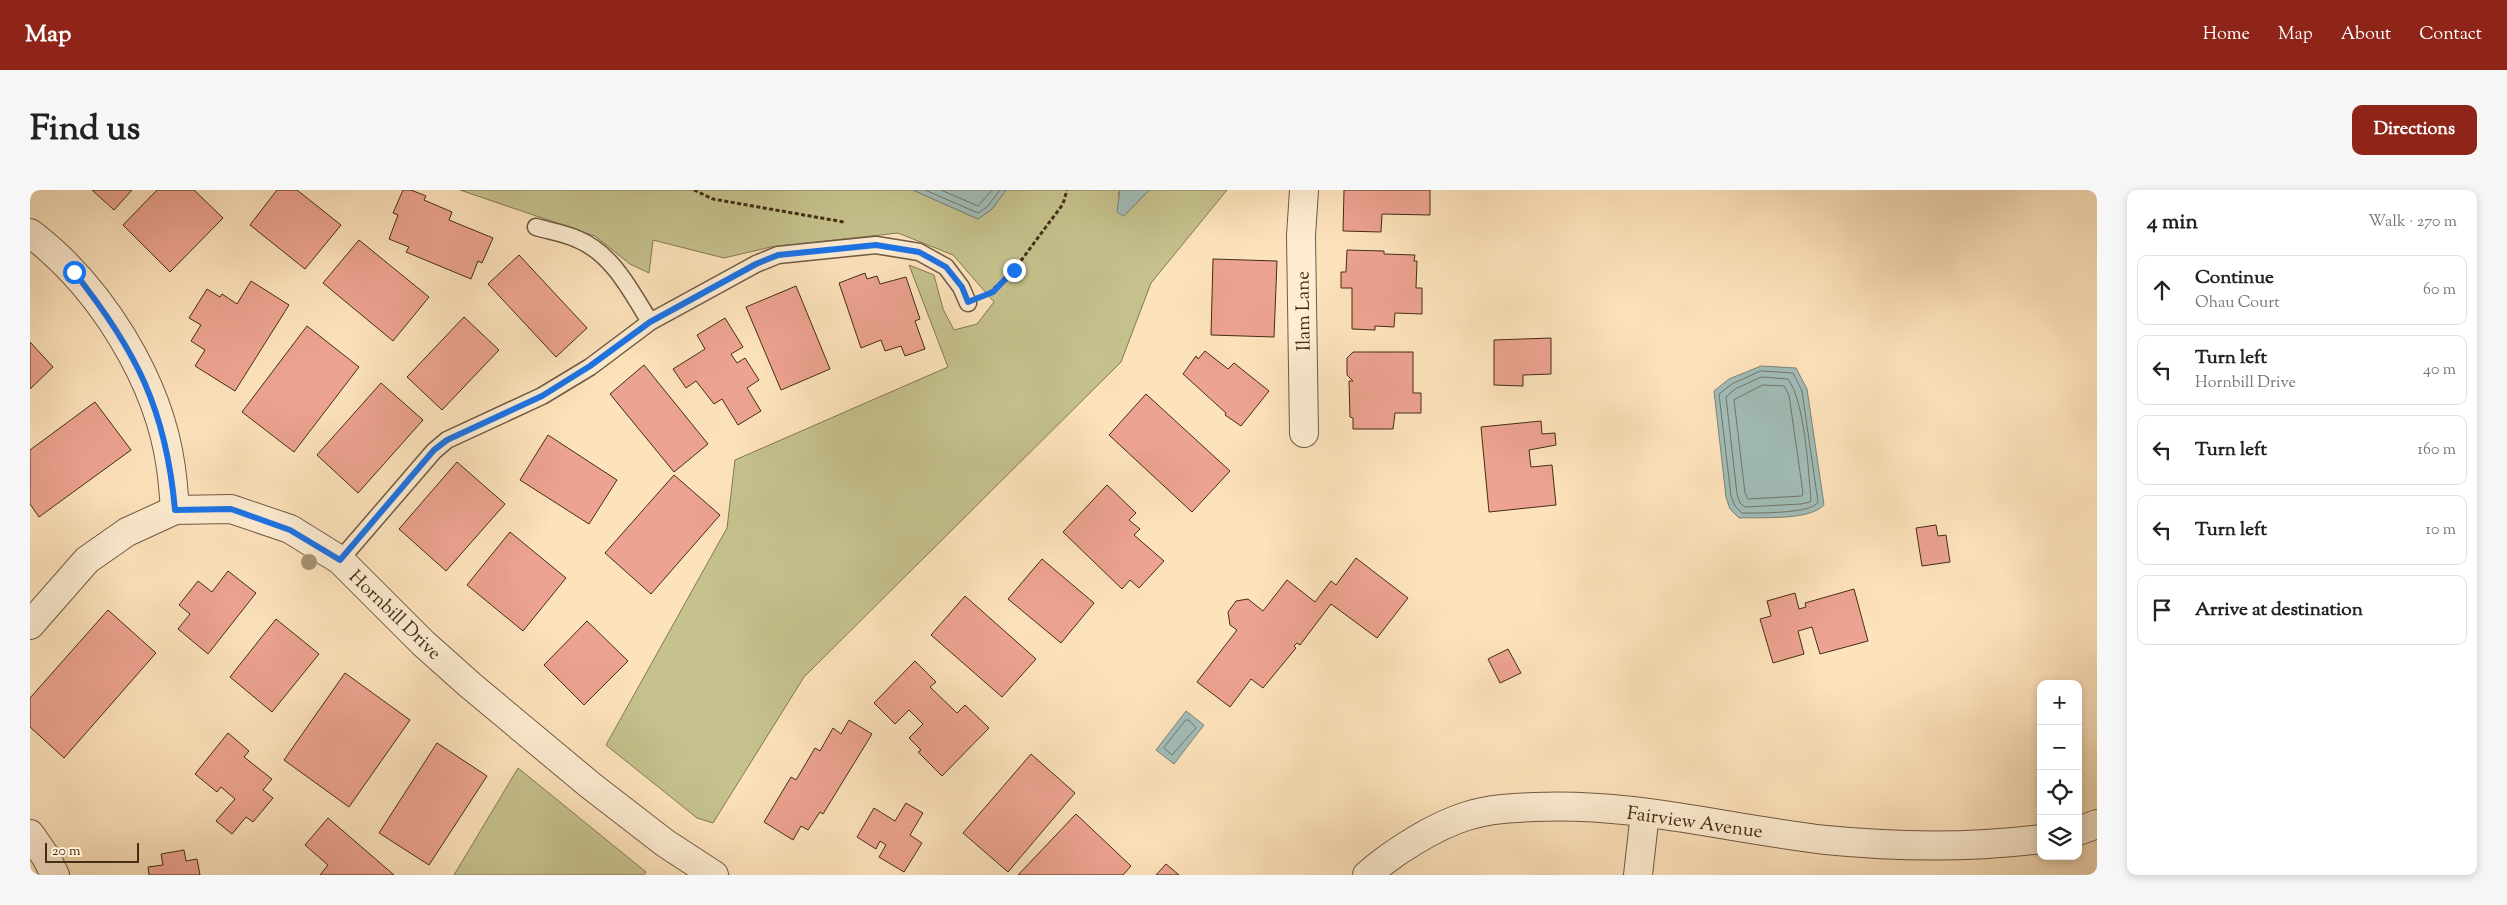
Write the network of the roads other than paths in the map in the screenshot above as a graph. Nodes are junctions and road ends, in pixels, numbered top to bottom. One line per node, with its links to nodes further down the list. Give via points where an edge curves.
1 (1304, 190): 6 (street, Ilam Lane, via 1301,236)
2 (536, 227): 5 (lane, via 577,239 594,248 622,278)
3 (30, 234): 7 (street, via 74,272 131,353 160,420 171,466)
4 (968, 302): 5 (lane, via 962,287 946,267 919,252 876,245 778,255)
5 (650, 322): 8 (lane, via 542,396 447,440 434,450)
6 (1304, 433)
7 (175, 510): 8 (street, Hornbill Drive, via 231,509 290,530); 9 (street, Hornbill Drive, via 127,532 87,560)
8 (340, 560): 16 (street, Hornbill Drive, via 470,685 658,838)
9 (30, 625)
10 (1645, 813): 14 (street, Fairview Avenue, via 1835,840 1971,845); 17 (street, Fairview Avenue, via 1570,805 1503,808 1466,816 1430,833 1380,863); 18 (street)
11 (2097, 824): 12 (street)
12 (2082, 830)
13 (30, 834): 15 (street)
14 (2037, 839)
15 (55, 875)
16 (714, 875)
17 (1367, 875)
18 (1638, 875)

